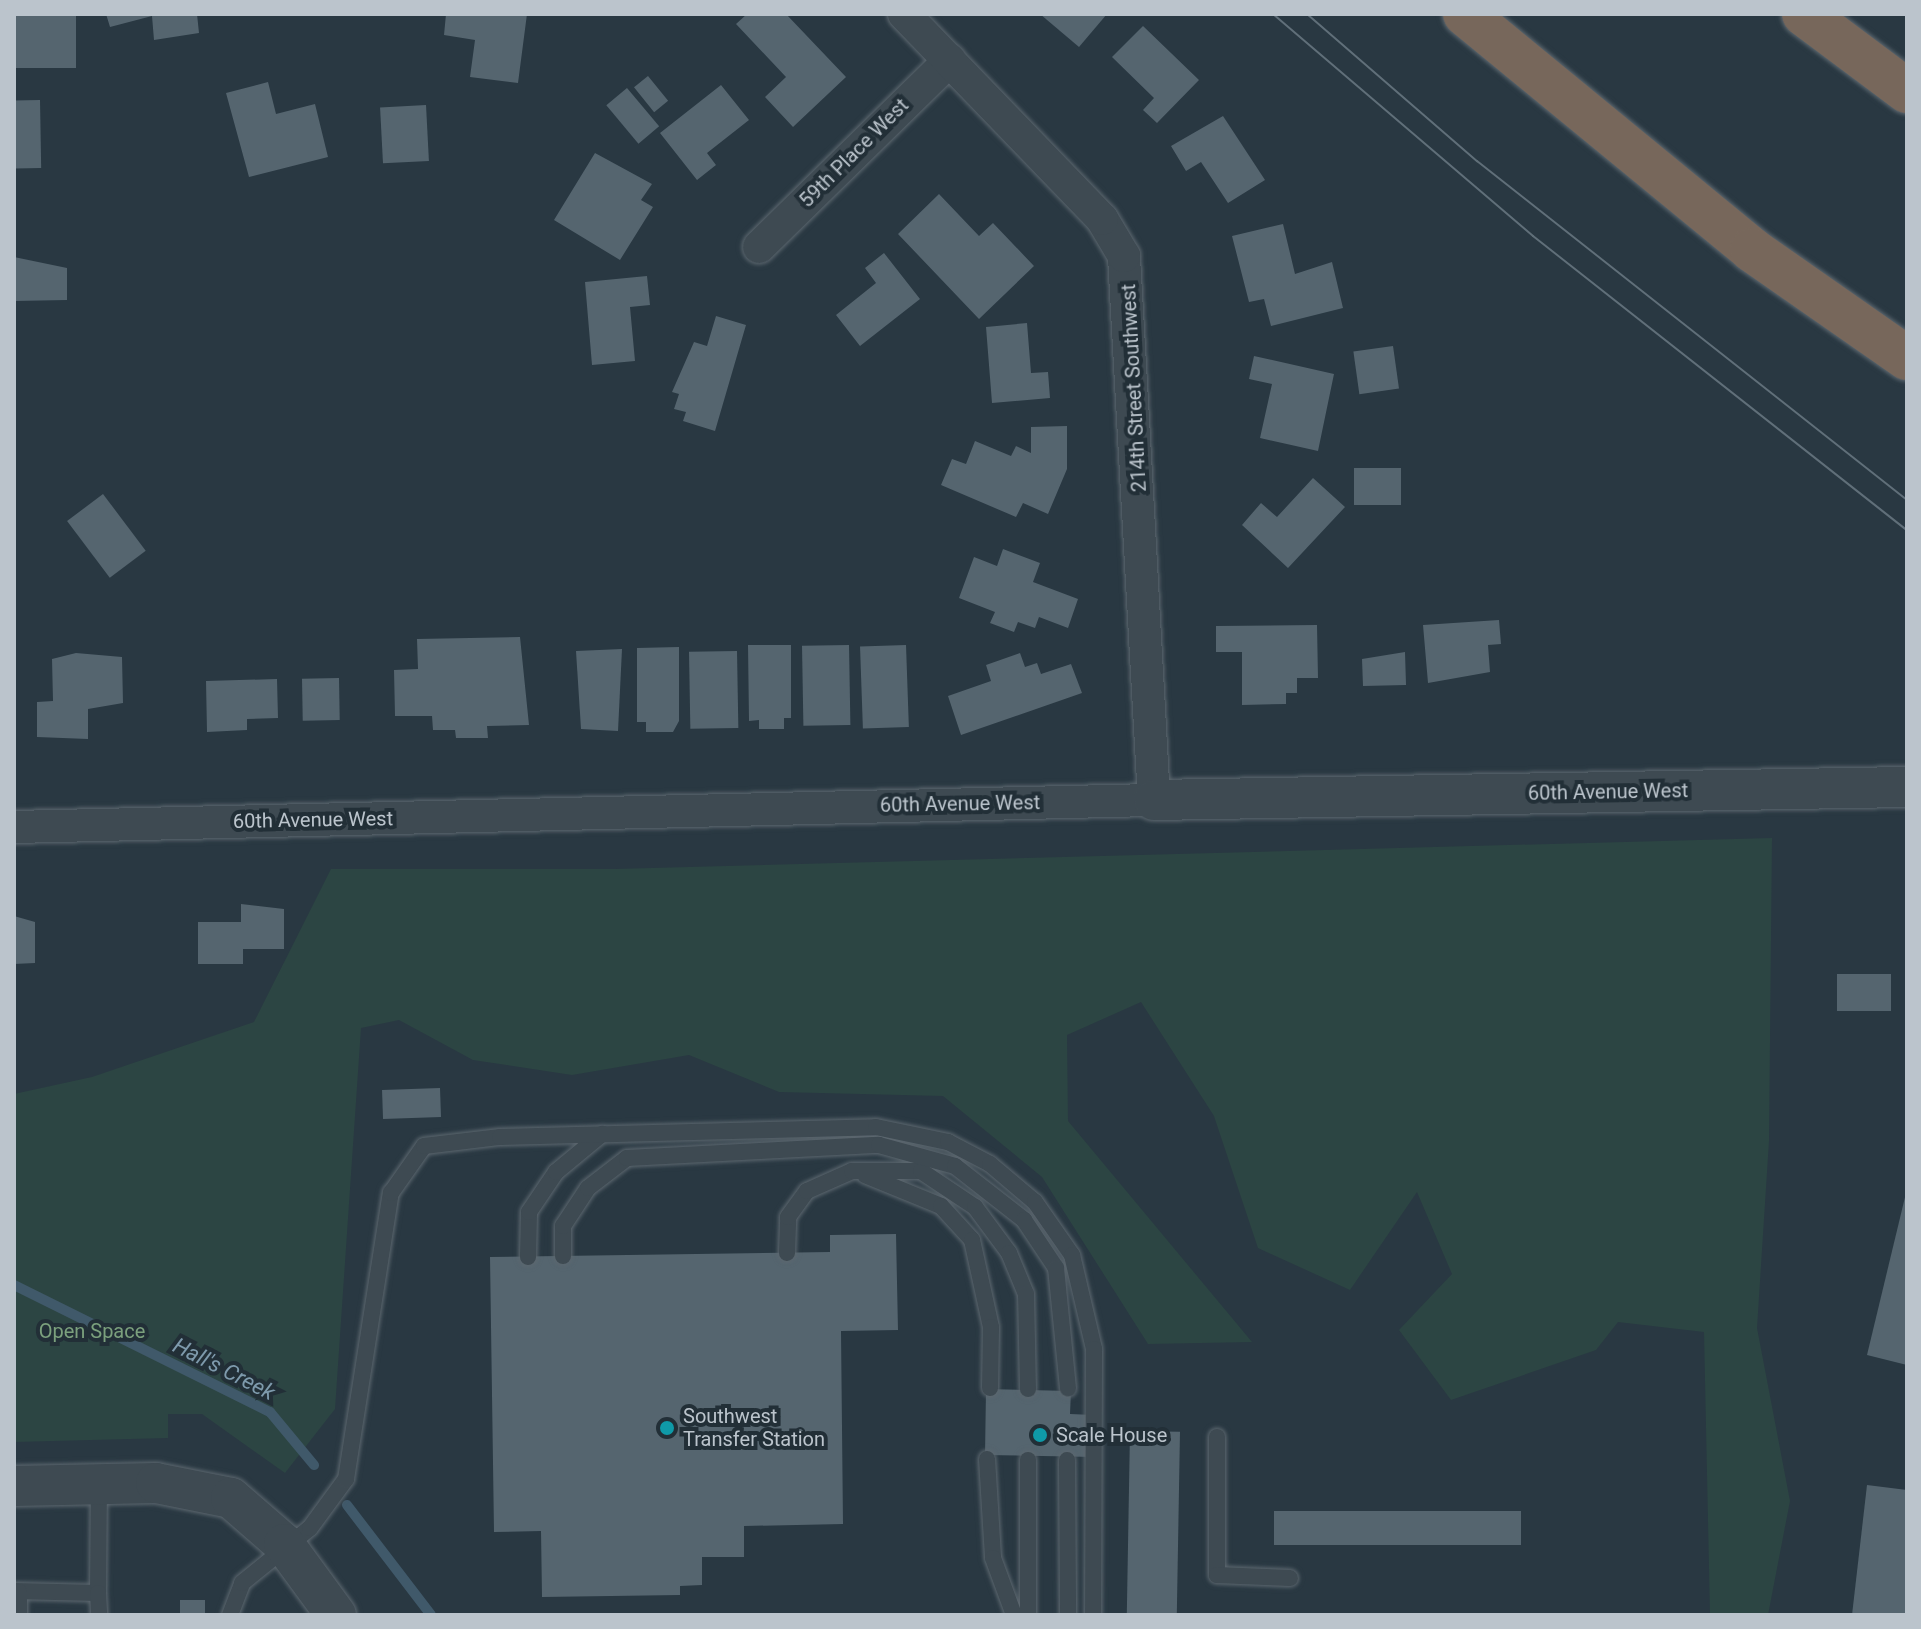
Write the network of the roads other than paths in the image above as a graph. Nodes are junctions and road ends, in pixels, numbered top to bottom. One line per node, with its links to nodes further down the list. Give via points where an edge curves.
1 (904, 14): 4 (street, 214th Street Southwest)
2 (1465, 14): 7 (highway, via 1740,241)
3 (1804, 14): 5 (highway)
4 (950, 60): 6 (street, 59th Place West); 9 (street, 214th Street Southwest, via 1102,219 1129,274)
5 (1907, 91)
6 (759, 247)
7 (1907, 358)
8 (1907, 787): 9 (street, 60th Avenue West)
9 (1154, 800): 10 (street, 60th Avenue West)
10 (14, 827)
11 (602, 1134): 15 (lane, via 556,1172 529,1212); 25 (lane, via 424,1146 391,1193 346,1479 310,1528); 36 (lane, via 876,1127 948,1142 990,1164 1035,1202 1072,1255 1088,1298 1096,1412)
12 (852, 1171): 13 (lane, via 807,1191 788,1217); 16 (lane, via 941,1206 972,1240 991,1327); 18 (lane, via 921,1171 975,1207 1009,1253 1026,1294)
13 (787, 1253)
14 (563, 1256): 17 (lane, via 571,1213 588,1188 627,1158 879,1145 955,1166 1024,1220 1056,1268)
15 (528, 1257)
16 (990, 1388)
17 (1068, 1388)
18 (1028, 1389)
19 (1217, 1437): 26 (lane, via 1217,1575)
20 (987, 1459): 33 (lane, via 993,1558)
21 (1028, 1460): 34 (lane)
22 (1067, 1460): 35 (lane)
23 (99, 1484): 24 (street); 25 (street, via 156,1483 231,1498); 28 (lane)
24 (14, 1486)
25 (284, 1544): 31 (lane, via 242,1583); 32 (street)
26 (1290, 1578)
27 (17, 1592): 28 (lane); 29 (lane)
28 (98, 1593): 30 (lane)
29 (19, 1615)
30 (99, 1615)
31 (230, 1615)
32 (336, 1615)
33 (1014, 1615)
34 (1028, 1615)
35 (1068, 1615)
36 (1093, 1615)

